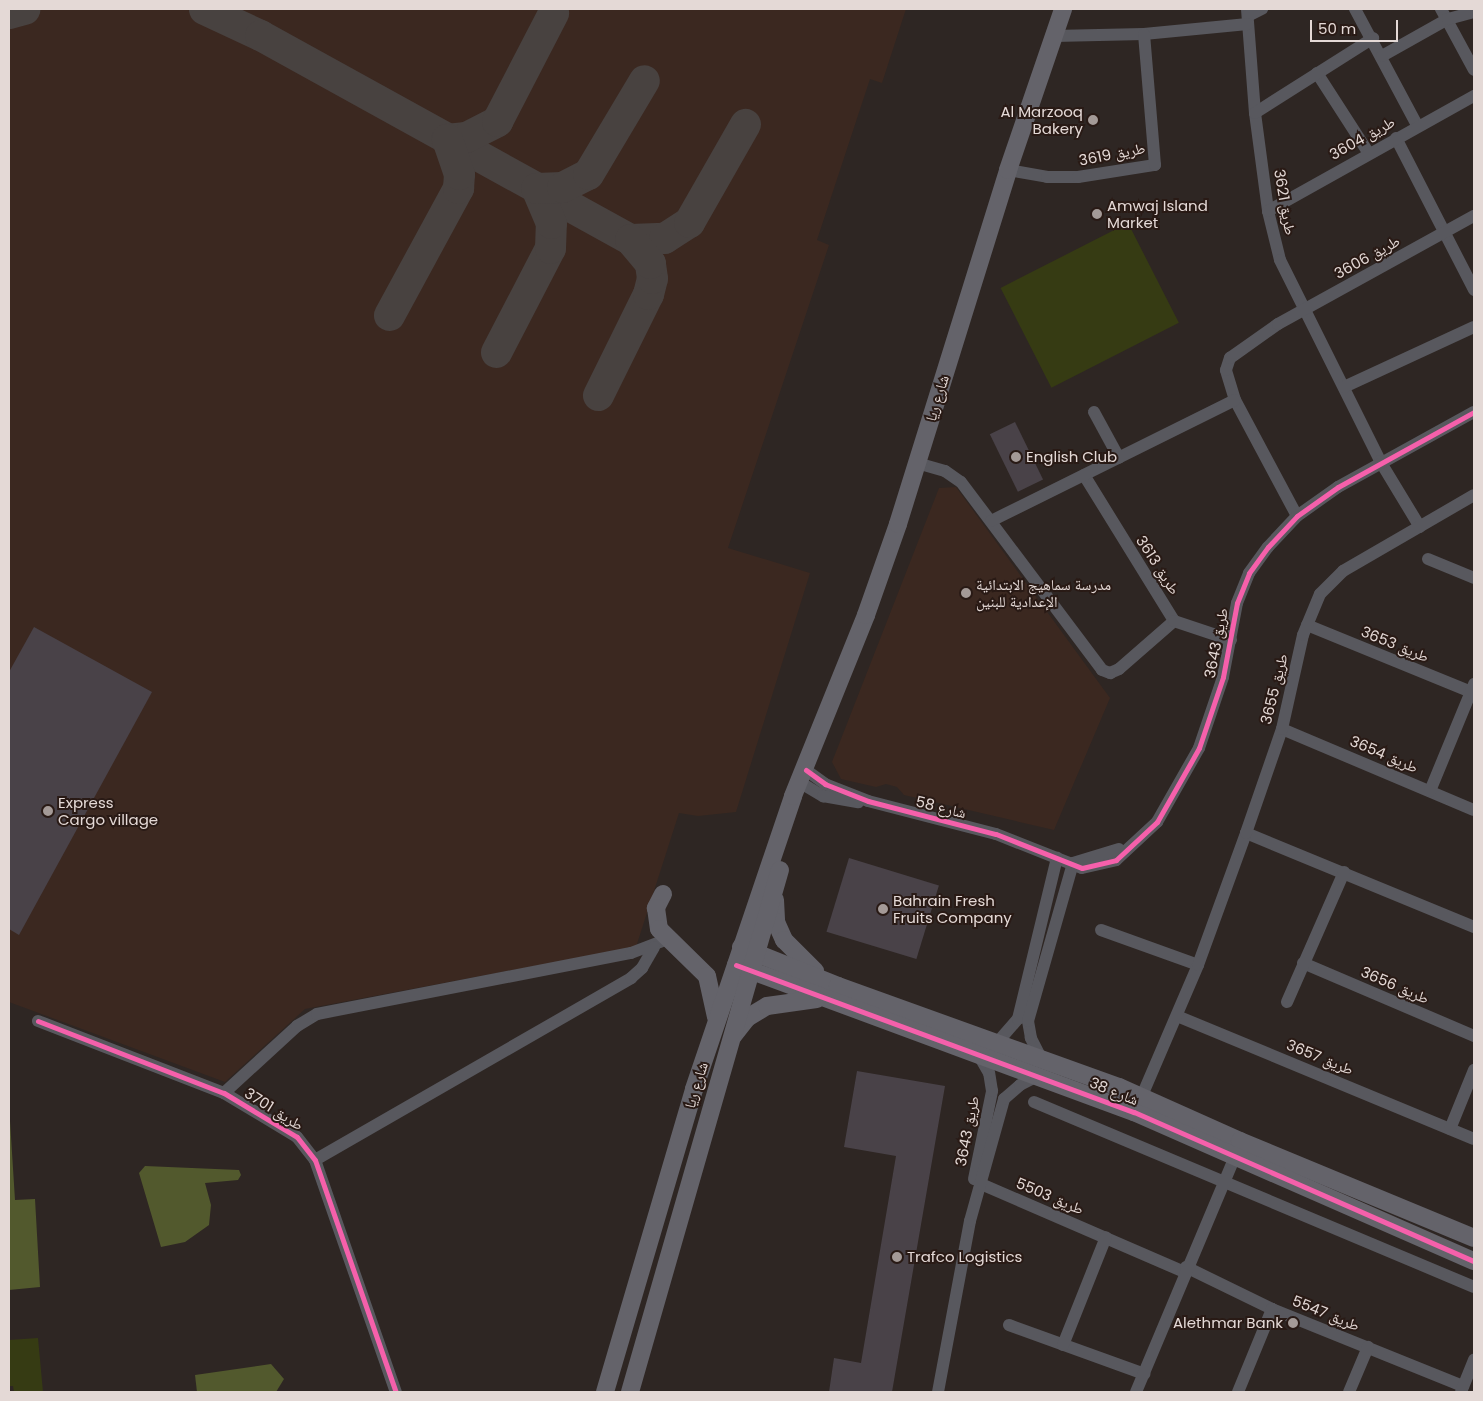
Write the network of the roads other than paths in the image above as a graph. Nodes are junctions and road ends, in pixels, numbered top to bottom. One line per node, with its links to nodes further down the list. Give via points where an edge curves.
1 (1063, 9): 8 (main road, شارع ريا)
2 (1262, 9): 6 (street)
3 (1355, 9): 9 (street)
4 (1474, 12): 5 (street)
5 (1445, 14): 10 (street); 11 (street)
6 (1248, 16): 7 (street); 14 (street, طريق 3621)
7 (1144, 34): 8 (street); 18 (street, طريق 3619, via 1155,165 1078,177 1047,177)
8 (1054, 36): 18 (main road, شارع ريا)
9 (1373, 38): 10 (street); 12 (street)
10 (1382, 56): 15 (street)
11 (1474, 70)
12 (1317, 73): 14 (street); 17 (street)
13 (1474, 96): 15 (street, طريق 3604)
14 (1255, 113): 19 (street, طريق 3621)
15 (1417, 125): 16 (street, طريق 3604)
16 (1396, 138): 17 (street, طريق 3604); 21 (street)
17 (1368, 152): 19 (street, طريق 3604)
18 (1008, 170): 31 (main road, شارع ريا)
19 (1268, 211): 23 (street, طريق 3621, via 1280,260)
20 (1474, 216): 21 (street, طريق 3606)
21 (1445, 233): 22 (street); 23 (street, طريق 3606)
22 (1474, 290)
23 (1304, 309): 25 (street, طريق 3621); 26 (street, via 1230,358 1226,370)
24 (1474, 327): 25 (street)
25 (1344, 386): 30 (street, طريق 3621)
26 (1235, 400): 29 (street); 34 (street)
27 (1094, 412): 29 (street)
28 (1474, 412): 30 (street, طريق 3643)
29 (1119, 458): 32 (street)
30 (1380, 461): 34 (street, طريق 3643); 36 (street, طريق 3621)
31 (917, 463): 35 (street, via 945,471 961,482); 44 (main road, شارع ريا, via 866,615)
32 (1084, 475): 35 (street); 39 (street, طريق 3613)
33 (1474, 495): 36 (street, طريق 3655)
34 (1298, 516): 41 (street, طريق 3643, via 1249,573 1237,603)
35 (991, 521): 39 (street, via 1095,661 1110,673)
36 (1420, 527): 40 (street, طريق 3655, via 1330,581)
37 (1428, 560): 38 (street)
38 (1474, 578)
39 (1174, 621): 41 (street)
40 (1307, 625): 42 (street, طريق 3653); 43 (street, طريق 3655)
41 (1231, 640): 49 (street, طريق 3643, via 1215,705 1202,739 1166,807 1146,836 1116,860 1087,869)
42 (1473, 688): 45 (street, طريق 3653)
43 (1282, 729): 45 (street, طريق 3654); 47 (street, طريق 3655)
44 (804, 777): 48 (street, شارع 58, via 837,800 868,801 996,834); 51 (main road, شارع ريا, via 802,800); 56 (main road, شارع ريا)
45 (1430, 791): 46 (street, طريق 3654)
46 (1474, 810)
47 (1246, 833): 50 (street); 58 (street, طريق 3655)
48 (1057, 858): 49 (street, شارع 58); 68 (street, via 1018,1019)
49 (1073, 863): 70 (street, via 1028,1021)
50 (1344, 872): 53 (street); 57 (street)
51 (775, 885): 56 (main road, شارع ريا); 60 (main road, via 775,913 784,940 802,962)
52 (663, 894): 55 (main road, via 655,914)
53 (1474, 927)
54 (1101, 930): 58 (street)
55 (661, 943): 65 (main road, via 707,976 715,1003); 72 (street, via 317,1014 297,1026); 78 (street, via 631,978)
56 (748, 950): 59 (main road, شارع ريا); 60 (main road, شارع 38)
57 (1303, 963): 62 (street); 66 (street, طريق 3656)
58 (1198, 965): 63 (street, طريق 3655)
59 (742, 968): 61 (main road, شارع 38); 65 (main road, شارع ريا); 67 (main road, شارع ريا)
60 (838, 986): 68 (main road, شارع 38)
61 (826, 999): 67 (main road, via 767,1006 747,1018); 69 (main road, شارع 38)
62 (1287, 1002)
63 (1177, 1016): 74 (street, طريق 3655); 75 (street, طريق 3657)
64 (38, 1021): 72 (street, طريق 3701)
65 (716, 1025): 96 (main road, شارع ريا)
66 (1474, 1036)
67 (728, 1042): 97 (main road, شارع ريا)
68 (996, 1044): 70 (main road, شارع 38)
69 (976, 1052): 70 (main road, شارع 38); 81 (street, طريق 3643, via 989,1073 992,1091 970,1202)
70 (1041, 1068): 74 (main road, شارع 38); 80 (street, طريق 3643, via 1004,1099)
71 (1474, 1070): 75 (street)
72 (224, 1093): 78 (street, طريق 3701, via 290,1131)
73 (1034, 1102): 79 (street)
74 (1138, 1105): 77 (main road, شارع 38); 83 (main road, شارع 38)
75 (1450, 1129): 76 (street, طريق 3657)
76 (1474, 1139)
77 (1235, 1156): 79 (street); 84 (main road, شارع 38)
78 (315, 1160): 95 (street, طريق 3701)
79 (1224, 1181): 85 (street); 86 (street)
80 (981, 1184): 81 (street, طريق 3643); 82 (street, طريق 5503)
81 (970, 1221): 93 (street, طريق 3643)
82 (1106, 1238): 85 (street, طريق 5503); 89 (street)
83 (1474, 1238)
84 (1474, 1260)
85 (1185, 1269): 87 (street, طريق 5547); 92 (street)
86 (1474, 1287)
87 (1272, 1309): 90 (street, طريق 5547); 101 (street, طريق 5547)
88 (1009, 1325): 89 (street)
89 (1063, 1344): 92 (street)
90 (1368, 1347): 94 (street, طريق 5547); 102 (street, طريق 5547)
91 (1474, 1359): 94 (street, طريق 5547)
92 (1144, 1374): 100 (street)
93 (938, 1378): 98 (street, طريق 3643); 99 (street, طريق 3643)
94 (1462, 1389)
95 (396, 1392)
96 (605, 1392)
97 (630, 1392)
98 (932, 1392)
99 (938, 1392)
100 (1136, 1392)
101 (1238, 1392)
102 (1349, 1392)

